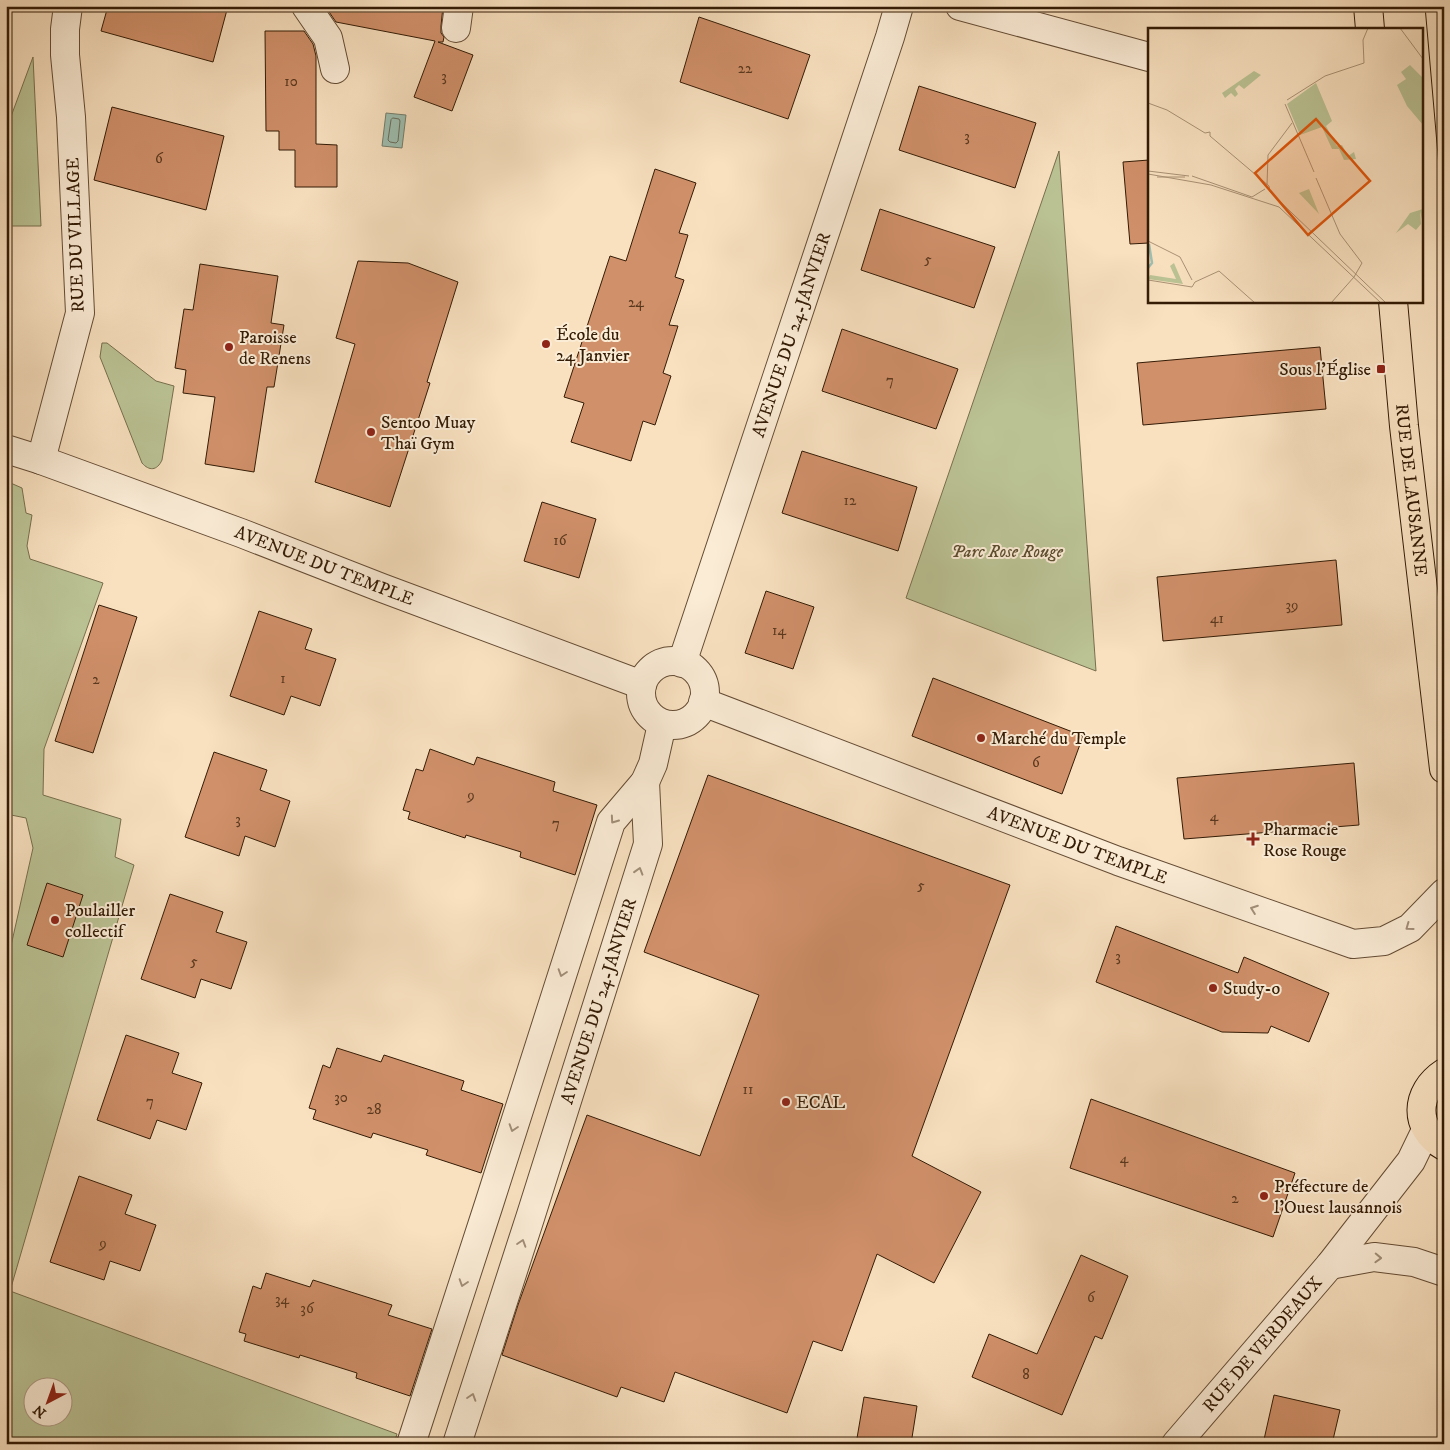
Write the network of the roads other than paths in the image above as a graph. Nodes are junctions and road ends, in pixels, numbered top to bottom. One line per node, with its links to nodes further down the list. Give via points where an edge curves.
1 (68, 6): 11 (street, RUE DU VILLAGE, via 65,55 80,313)
2 (306, 6): 8 (street, via 328,38)
3 (900, 6): 12 (street, AVENUE DU 24-JANVIER)
4 (960, 6): 7 (street)
5 (1368, 6): 6 (main road)
6 (1370, 28)
7 (1148, 57)
8 (335, 69)
9 (1393, 302): 16 (main road, RUE DE LAUSANNE, via 1404,426)
10 (6, 450): 11 (street, AVENUE DU TEMPLE)
11 (41, 460): 13 (street, AVENUE DU TEMPLE)
12 (682, 663): 13 (street, via 672,661 652,668); 14 (street, via 691,667 703,683)
13 (642, 685): 15 (street, via 642,704)
14 (703, 702): 15 (street, via 699,712 687,722); 18 (street, AVENUE DU TEMPLE, one-way to 14, via 1410,928 1384,941 1353,944 1118,861)
15 (662, 724): 17 (street, AVENUE DU 24-JANVIER)
16 (1444, 768)
17 (646, 782): 21 (street, AVENUE DU 24-JANVIER, one-way to 21, via 611,822); 22 (street, AVENUE DU 24-JANVIER, one-way to 17, via 648,844)
18 (1444, 893)
19 (1444, 1073): 20 (main road, via 1428,1087 1421,1108 1422,1120)
20 (1435, 1138): 23 (street, RUE DE VERDEAUX, via 1411,1161)
21 (489, 1204): 22 (street); 25 (street, AVENUE DU 24-JANVIER, one-way to 25)
22 (530, 1218): 26 (street, AVENUE DU 24-JANVIER, one-way to 22)
23 (1330, 1265): 24 (street, RUE DE VERDEAUX, one-way to 24, via 1374,1257 1414,1262); 27 (street, RUE DE VERDEAUX)
24 (1444, 1272)
25 (414, 1434): 26 (street, AVENUE DU 24-JANVIER)
26 (458, 1441)
27 (1176, 1444)

